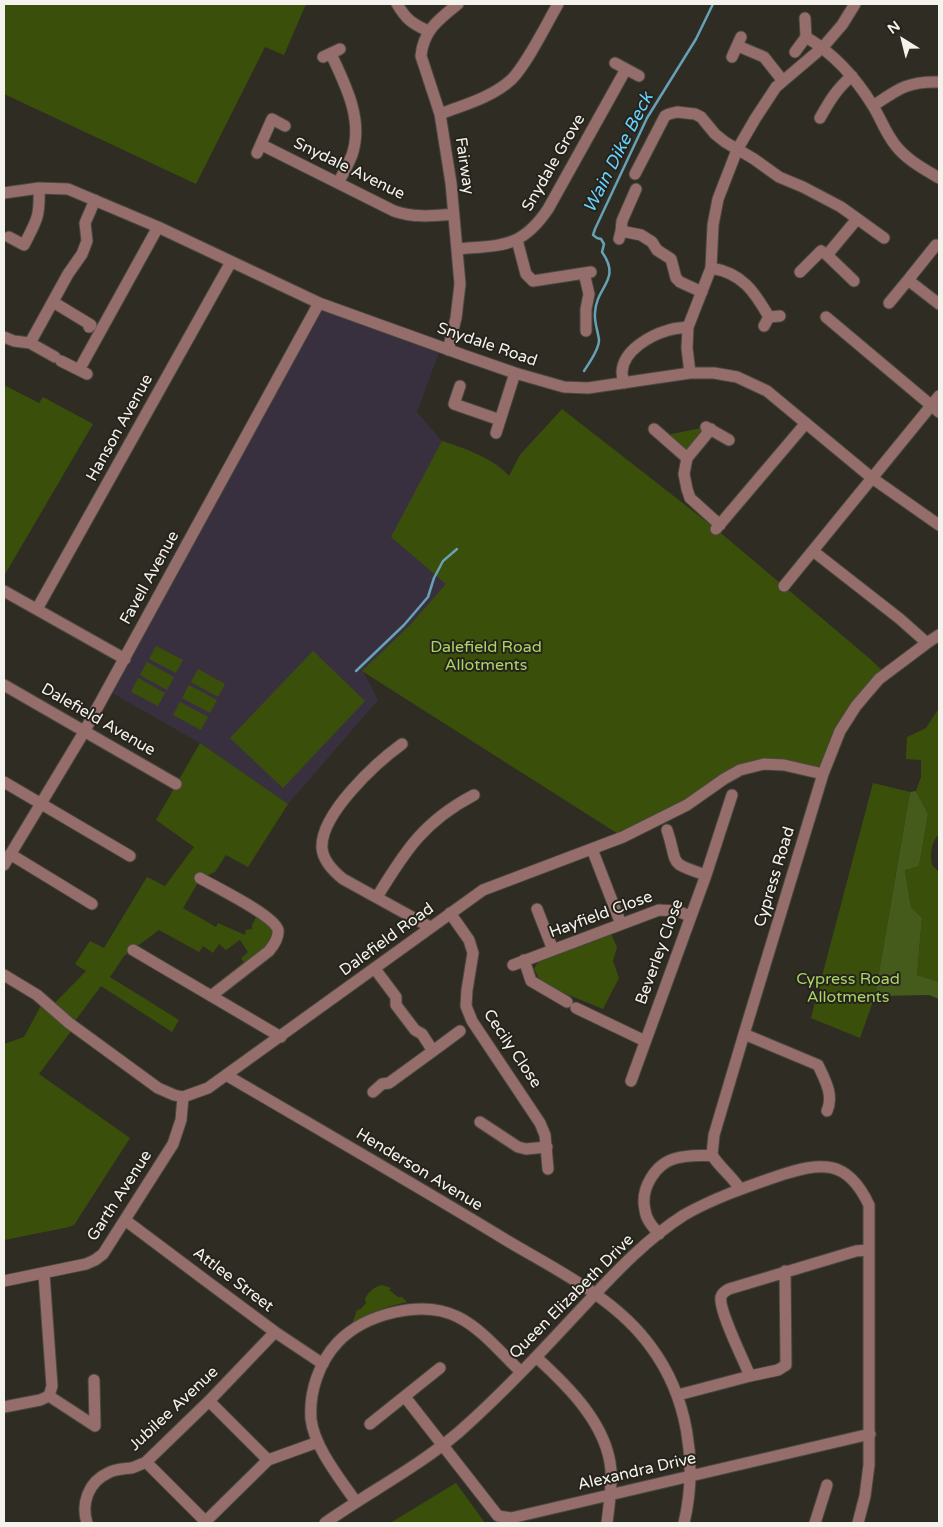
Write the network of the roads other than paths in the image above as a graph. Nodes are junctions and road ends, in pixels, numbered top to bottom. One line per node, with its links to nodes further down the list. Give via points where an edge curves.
1 (397, 4): 6 (street, via 405,17)
2 (458, 4): 6 (street)
3 (558, 4): 21 (street, via 511,79 473,102)
4 (855, 4): 8 (street)
5 (805, 18): 7 (street)
6 (428, 31): 21 (street, Fairway, via 421,47 421,62)
7 (806, 37): 8 (street); 9 (street)
8 (823, 47): 15 (street); 16 (street)
9 (795, 52)
10 (331, 53): 27 (street, via 351,102 355,135 352,153)
11 (732, 57): 16 (street, via 739,41 764,57)
12 (615, 63): 13 (street)
13 (626, 69): 14 (street); 37 (street, Snydale Grove, via 548,209 534,228)
14 (639, 76)
15 (852, 76): 19 (street); 22 (street, via 838,89 830,109)
16 (782, 81): 24 (street, via 764,104)
17 (939, 82): 19 (street, via 913,83)
18 (688, 99): 20 (street)
19 (873, 106): 26 (street, via 906,156)
20 (686, 112): 24 (street, via 701,117 720,139); 25 (street, via 665,116)
21 (440, 114): 32 (street, Fairway)
22 (820, 118)
23 (285, 126): 27 (street, Snydale Avenue, via 272,119 259,149)
24 (737, 150): 33 (street); 42 (street, via 718,199)
25 (635, 174)
26 (939, 178)
27 (338, 183): 32 (street, Snydale Avenue, via 408,216)
28 (39, 188): 30 (street, Snydale Road); 31 (street, Snydale Road, via 68,189); 35 (street, via 38,219 24,245)
29 (636, 190): 46 (street, via 622,221 620,235 641,234 671,259 680,282)
30 (4, 193)
31 (96, 200): 34 (street, Snydale Road); 47 (street, via 85,223 85,248)
32 (453, 214): 39 (street, Fairway)
33 (857, 219): 36 (street); 40 (street)
34 (158, 227): 41 (street, Snydale Road); 57 (street, via 83,372)
35 (9, 236)
36 (884, 238)
37 (518, 240): 39 (street, Snydale Grove, via 496,246); 55 (street, via 526,274 533,281 587,272)
38 (936, 245): 44 (street)
39 (457, 249): 58 (street, Fairway, via 459,302)
40 (827, 255): 43 (street, via 821,251); 45 (street)
41 (231, 262): 49 (street, Snydale Road); 76 (street, Hanson Avenue)
42 (711, 268): 46 (street); 52 (street, via 730,273 745,284)
43 (800, 272)
44 (908, 280): 48 (street); 50 (street)
45 (854, 281)
46 (702, 292): 54 (street)
47 (53, 302): 53 (street); 57 (street)
48 (890, 302)
49 (319, 303): 58 (street, Snydale Road); 79 (street, Favell Avenue)
50 (939, 304)
51 (826, 317): 64 (street)
52 (771, 320)
53 (89, 327)
54 (688, 327): 60 (street); 61 (street, via 670,329 632,350 622,372)
55 (586, 331)
56 (4, 337): 57 (street)
57 (30, 343)
58 (448, 350): 59 (street, Snydale Road)
59 (515, 373): 61 (street, Snydale Road, via 564,387 588,388); 65 (street)
60 (690, 373): 61 (street, Snydale Road); 66 (street, Snydale Road, via 721,374 753,383)
61 (624, 383)
62 (460, 386): 65 (street, via 454,404)
63 (939, 396): 64 (street)
64 (935, 409): 71 (street)
65 (500, 420): 68 (street)
66 (806, 423): 70 (street, via 718,527 690,498 684,474); 71 (street, Snydale Road)
67 (659, 429): 70 (street)
68 (496, 433)
69 (729, 440): 70 (street, via 708,428)
70 (687, 458)
71 (872, 478): 72 (street, Snydale Road); 73 (street)
72 (939, 525)
73 (814, 551): 74 (street); 78 (street)
74 (784, 586)
75 (4, 591): 76 (street)
76 (37, 610): 79 (street)
77 (939, 635): 78 (street, Cypress Road)
78 (927, 643): 83 (street, Cypress Road, via 885,674 856,706 840,731)
79 (125, 659): 81 (street, Favell Avenue)
80 (4, 685): 81 (street, Dalefield Avenue)
81 (84, 732): 85 (street, Dalefield Avenue); 88 (street, Favell Avenue)
82 (402, 744): 96 (street, via 362,779 324,832 322,848 333,870)
83 (823, 774): 90 (street, Dalefield Road, via 764,764 740,770 672,813); 109 (street, Cypress Road)
84 (4, 782): 88 (street)
85 (176, 784)
86 (474, 795): 96 (street, via 426,827 399,861)
87 (732, 795): 94 (street, Beverley Close)
88 (41, 803): 91 (street, Favell Avenue); 92 (street)
89 (667, 830): 94 (street, via 674,860 680,866)
90 (592, 849): 98 (street, Dalefield Road, via 483,890); 101 (street)
91 (10, 854): 93 (street, Favell Avenue); 97 (street)
92 (130, 856)
93 (4, 865)
94 (706, 875): 100 (street, Beverley Close)
95 (200, 878): 107 (street, via 267,916 278,928 275,944 269,951)
96 (377, 897): 102 (street)
97 (92, 904)
98 (450, 913): 102 (street, Dalefield Road); 119 (street, Cecily Close, via 470,940 473,953 466,1006 472,1021 540,1122)
99 (537, 916): 104 (street)
100 (690, 916): 101 (street, Hayfield Close, via 659,910); 111 (street, Beverley Close)
101 (621, 924): 104 (street, Hayfield Close)
102 (430, 927): 105 (street, Dalefield Road)
103 (132, 950): 107 (street)
104 (553, 950): 111 (street, Hayfield Close, via 518,963 531,981)
105 (375, 968): 110 (street, Dalefield Road); 112 (street, via 396,997 396,1004)
106 (4, 975): 116 (street, via 37,995 69,1023 158,1088)
107 (211, 996): 110 (street)
108 (460, 1031): 112 (street)
109 (744, 1034): 117 (street, via 818,1065 829,1090); 120 (street, Cypress Road, via 714,1135)
110 (281, 1037): 113 (street, Dalefield Road)
111 (645, 1041): 114 (street, Beverley Close)
112 (433, 1050): 115 (street)
113 (226, 1075): 116 (street, Dalefield Road, via 208,1088); 129 (street, Henderson Avenue)
114 (631, 1081)
115 (373, 1092)
116 (183, 1097): 123 (street, Garth Avenue, via 181,1120 173,1144)
117 (827, 1111)
118 (480, 1122): 119 (street, via 518,1147)
119 (547, 1147): 121 (street, Cecily Close)
120 (712, 1155): 122 (street); 124 (street, via 676,1158 653,1174 646,1187 645,1212)
121 (548, 1169)
122 (740, 1189): 124 (street, Queen Elizabeth Drive, via 697,1208); 125 (street, Queen Elizabeth Drive, via 812,1166 843,1172 857,1184 869,1205)
123 (125, 1220): 127 (street, Garth Avenue, via 103,1254 95,1260); 130 (street, Attlee Street)
124 (659, 1234): 129 (street, Queen Elizabeth Drive)
125 (869, 1250): 126 (street); 143 (street, Queen Elizabeth Drive)
126 (785, 1271): 135 (street, via 786,1364 778,1370); 135 (street, via 729,1289 721,1298 723,1312)
127 (44, 1274): 128 (street, Garth Avenue); 138 (street)
128 (4, 1281)
129 (595, 1294): 131 (street, Queen Elizabeth Drive); 137 (street, Henderson Avenue, via 633,1326 651,1347)
130 (276, 1332): 132 (street, Attlee Street); 140 (street, Jubilee Avenue)
131 (536, 1358): 134 (street, Queen Elizabeth Drive); 150 (street, via 571,1391 594,1423 605,1445)
132 (323, 1364): 134 (street, via 339,1341 364,1324 418,1308 442,1311 469,1323); 144 (street, via 311,1403 311,1421)
133 (440, 1368): 139 (street)
134 (520, 1372): 145 (street, Queen Elizabeth Drive)
135 (750, 1376): 137 (street)
136 (94, 1380): 138 (street, via 95,1426)
137 (678, 1395): 148 (street, Henderson Avenue, via 686,1421)
138 (50, 1396): 141 (street)
139 (405, 1396): 142 (street); 145 (street, Alexandra Drive)
140 (209, 1401): 146 (street); 147 (street, Jubilee Avenue)
141 (4, 1406)
142 (370, 1424)
143 (870, 1434): 148 (street, Alexandra Drive); 160 (street, Queen Elizabeth Drive, via 867,1483)
144 (318, 1442): 146 (street); 151 (street)
145 (444, 1444): 151 (street, Queen Elizabeth Drive); 153 (street, Alexandra Drive)
146 (268, 1460): 154 (street)
147 (146, 1462): 154 (street); 155 (street, Jubilee Avenue, via 108,1472 97,1480 85,1501)
148 (690, 1476): 150 (street, Alexandra Drive); 158 (street, Henderson Avenue)
149 (827, 1485): 159 (street)
150 (611, 1494): 153 (street, Alexandra Drive); 157 (street)
151 (356, 1502): 152 (street, Queen Elizabeth Drive)
152 (340, 1519): 156 (street, Queen Elizabeth Drive)
153 (497, 1520)
154 (205, 1522)
155 (87, 1523)
156 (325, 1523)
157 (607, 1523)
158 (684, 1523)
159 (815, 1523)
160 (858, 1523)

